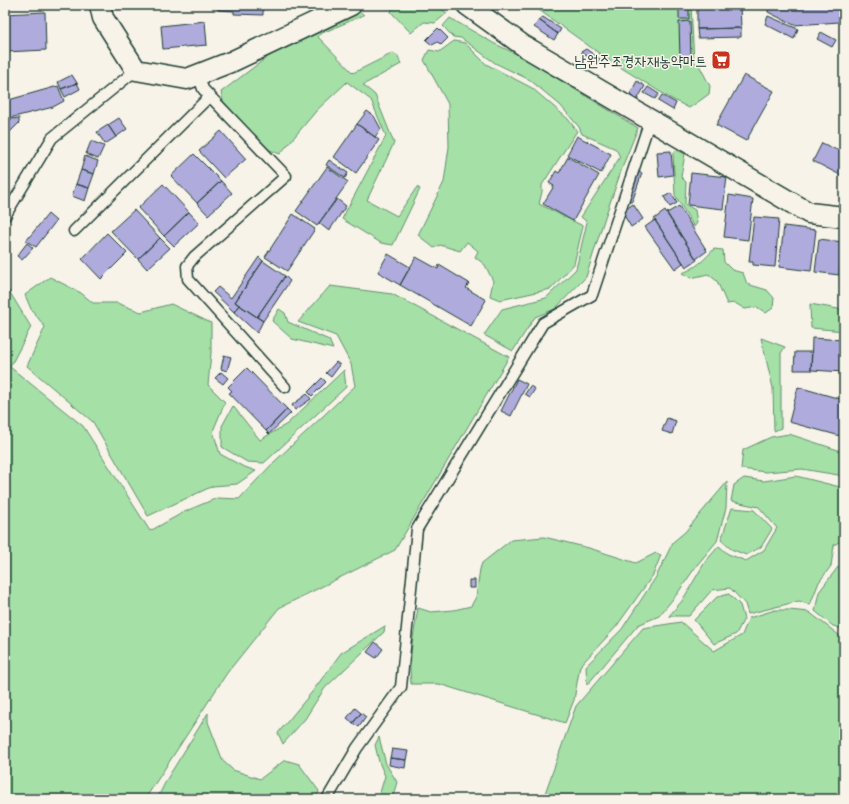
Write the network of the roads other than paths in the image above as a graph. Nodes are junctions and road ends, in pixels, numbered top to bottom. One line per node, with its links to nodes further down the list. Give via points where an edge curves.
1 (100, 5): 4 (street, via 103,18)
2 (351, 5): 5 (street, via 233,61)
3 (467, 5): 7 (street, via 524,46)
4 (136, 70): 5 (street, via 187,79); 8 (lane, via 52,138)
5 (198, 74): 6 (lane, via 203,89)
6 (210, 96): 10 (lane); 11 (lane, via 286,176 194,257 187,266 188,280)
7 (650, 120): 9 (street, via 809,213); 12 (lane, via 592,295 543,323 417,529 401,687 357,748)
8 (5, 216)
9 (844, 217)
10 (74, 231)
11 (285, 387)
12 (327, 799)

